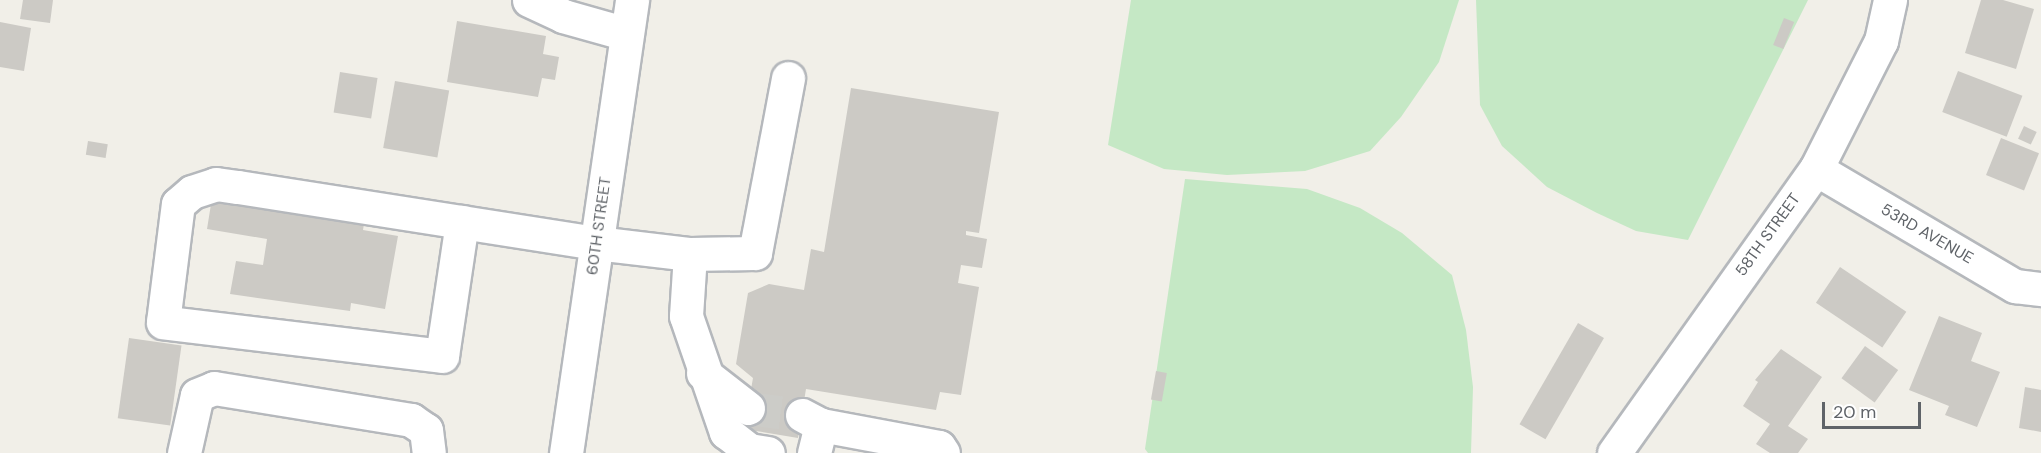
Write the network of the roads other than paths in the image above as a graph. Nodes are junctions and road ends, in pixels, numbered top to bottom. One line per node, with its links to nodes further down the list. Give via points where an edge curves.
1 (529, 0): 4 (street, via 563,16)
2 (632, 0): 4 (street, 60TH STREET)
3 (1890, 0): 6 (street, 58TH STREET, via 1881,41)
4 (627, 34): 8 (street, 60TH STREET)
5 (788, 78): 9 (street, via 755,253)
6 (1816, 169): 10 (street, 53RD AVENUE, via 2015,286); 19 (street, 58TH STREET)
7 (462, 222): 7 (street, via 216,184 192,192 178,204 163,322 442,356); 8 (street)
8 (596, 243): 9 (street); 16 (street, 60TH STREET)
9 (690, 254): 11 (street, via 686,316)
10 (2041, 290)
11 (703, 373): 12 (street); 17 (street, via 726,432 749,450)
12 (748, 408)
13 (812, 431): 18 (street, via 939,447)
14 (184, 453): 15 (street, via 197,394 214,388 411,420 426,430)
15 (429, 453)
16 (566, 453)
17 (768, 453)
18 (943, 453)
19 (1614, 453)

